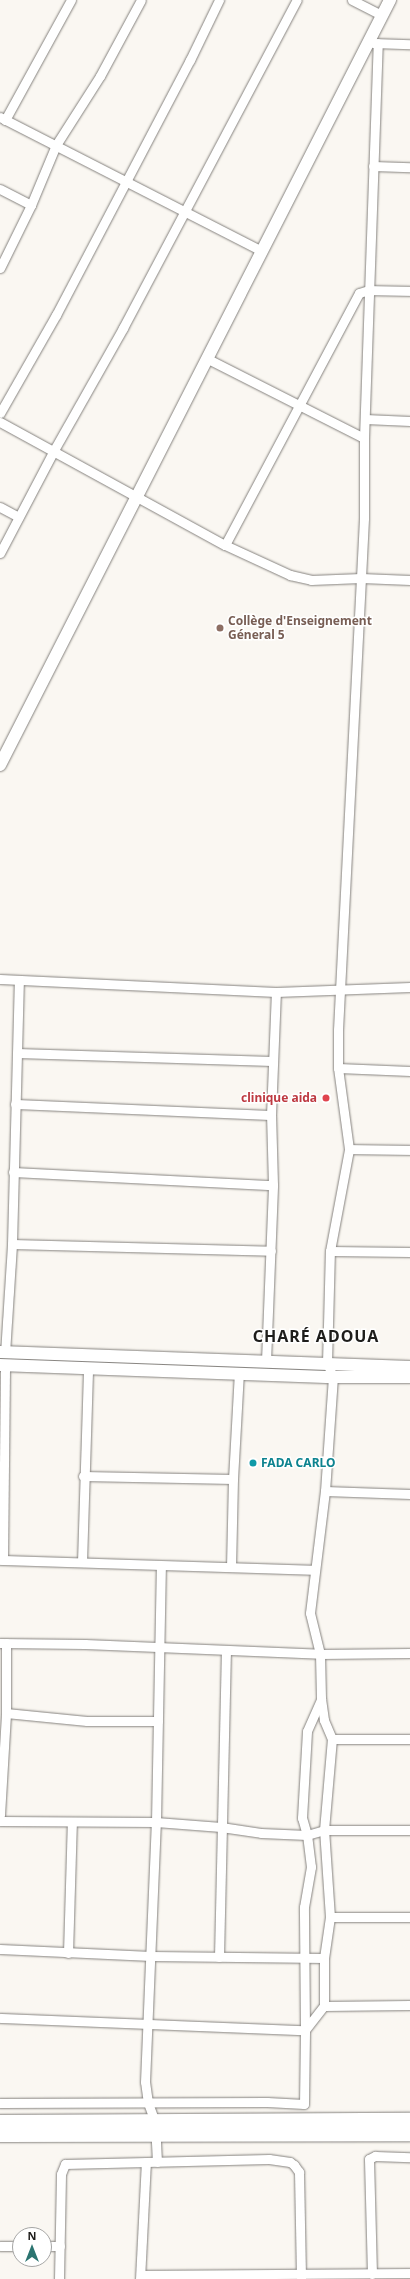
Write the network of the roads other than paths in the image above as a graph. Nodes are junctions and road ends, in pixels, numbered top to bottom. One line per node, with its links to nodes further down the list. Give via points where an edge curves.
1 (71, 0): 10 (street)
2 (141, 0): 11 (street, via 100,76)
3 (219, 0): 14 (street)
4 (297, 0): 17 (street)
5 (352, 0): 7 (street)
6 (390, 0): 7 (street)
7 (381, 15): 8 (street)
8 (372, 43): 9 (street); 12 (street); 18 (street)
9 (410, 44)
10 (2, 118): 11 (street)
11 (56, 145): 14 (street); 16 (street)
12 (373, 166): 13 (street); 20 (street)
13 (410, 167)
14 (126, 180): 17 (street); 24 (street)
15 (0, 189): 16 (street)
16 (31, 204): 19 (street)
17 (185, 212): 18 (street); 29 (street)
18 (262, 251): 22 (street)
19 (1, 265)
20 (369, 290): 21 (street); 23 (street, via 359,294); 25 (street)
21 (410, 291)
22 (206, 358): 23 (street); 30 (street)
23 (298, 406): 28 (street); 33 (street)
24 (0, 414)
25 (365, 419): 26 (street); 28 (street)
26 (410, 421)
27 (0, 422): 29 (street)
28 (364, 438): 35 (street)
29 (54, 450): 30 (street); 32 (street)
30 (137, 495): 33 (street); 37 (street)
31 (0, 507): 32 (street)
32 (19, 517): 34 (street)
33 (225, 545): 35 (street, via 300,579)
34 (0, 553)
35 (361, 578): 36 (street); 41 (street)
36 (410, 580)
37 (0, 765)
38 (0, 979): 39 (street)
39 (19, 980): 42 (street); 43 (street)
40 (410, 987): 41 (street)
41 (341, 990): 42 (street); 45 (street)
42 (276, 992): 44 (street)
43 (17, 1053): 44 (street); 47 (street)
44 (272, 1061): 48 (street)
45 (338, 1068): 46 (street); 49 (street)
46 (410, 1071)
47 (15, 1104): 48 (street); 51 (street)
48 (271, 1115): 52 (street)
49 (349, 1149): 50 (street); 55 (street)
50 (410, 1150)
51 (13, 1172): 52 (street); 53 (street)
52 (274, 1185): 54 (street)
53 (12, 1244): 54 (street); 57 (street)
54 (271, 1251): 58 (street)
55 (330, 1251): 56 (street); 59 (street)
56 (410, 1252)
57 (2, 1352): 58 (street)
58 (266, 1361): 59 (street)
59 (327, 1363): 61 (street); 64 (street)
60 (2, 1365): 62 (street); 70 (street)
61 (410, 1367)
62 (88, 1369): 63 (street); 66 (street)
63 (240, 1373): 64 (street); 67 (street)
64 (333, 1377): 65 (street); 68 (street)
65 (410, 1378)
66 (83, 1476): 67 (street); 71 (street)
67 (233, 1479): 73 (street)
68 (325, 1491): 69 (street); 74 (street)
69 (410, 1494)
70 (2, 1560): 71 (street)
71 (82, 1562): 72 (street)
72 (161, 1566): 73 (street); 76 (street)
73 (231, 1567): 74 (street)
74 (315, 1570): 79 (street, via 310,1614)
75 (3, 1643): 76 (street); 81 (street)
76 (160, 1648): 77 (street); 82 (street)
77 (226, 1650): 79 (street); 89 (street)
78 (410, 1653): 79 (street)
79 (320, 1654): 80 (street)
80 (321, 1698): 83 (street, via 324,1720); 92 (street, via 307,1731 302,1818)
81 (6, 1713): 82 (street, via 87,1721); 85 (street)
82 (158, 1721): 88 (street)
83 (332, 1739): 84 (street); 90 (street)
84 (410, 1739)
85 (0, 1815)
86 (0, 1821): 87 (street)
87 (72, 1822): 88 (street); 96 (street)
88 (156, 1822): 89 (street); 97 (street)
89 (221, 1827): 92 (street, via 261,1833); 98 (street)
90 (324, 1830): 91 (street); 92 (street); 93 (street)
91 (410, 1830)
92 (307, 1835): 99 (street, via 311,1867 304,1907)
93 (330, 1917): 94 (street); 100 (street)
94 (410, 1917)
95 (0, 1949): 96 (street)
96 (68, 1952): 97 (street)
97 (151, 1956): 98 (street); 104 (street)
98 (219, 1957): 99 (street)
99 (304, 1957): 100 (street); 105 (street)
100 (324, 1958): 102 (street)
101 (410, 2005): 102 (street)
102 (324, 2006): 105 (street)
103 (0, 2018): 104 (street)
104 (148, 2023): 105 (street); 107 (street, via 145,2082)
105 (305, 2030): 107 (street, via 304,2104)
106 (0, 2103): 107 (street)
107 (148, 2103): 110 (street)
108 (410, 2121): 110 (highway)
109 (0, 2123): 110 (highway)
110 (156, 2128): 111 (highway); 112 (highway); 115 (street)
111 (410, 2133)
112 (0, 2134)
113 (410, 2157): 121 (street, via 376,2156 369,2159)
114 (146, 2162): 115 (street); 119 (street, via 65,2164 61,2174); 122 (street)
115 (157, 2162): 123 (street, via 269,2159 282,2160 294,2165 299,2172)
116 (0, 2246): 117 (street)
117 (12, 2246)
118 (52, 2246): 119 (street)
119 (60, 2246): 124 (street)
120 (410, 2273): 121 (street)
121 (372, 2274): 123 (street)
122 (140, 2277): 123 (street)
123 (301, 2277)
124 (59, 2279)

